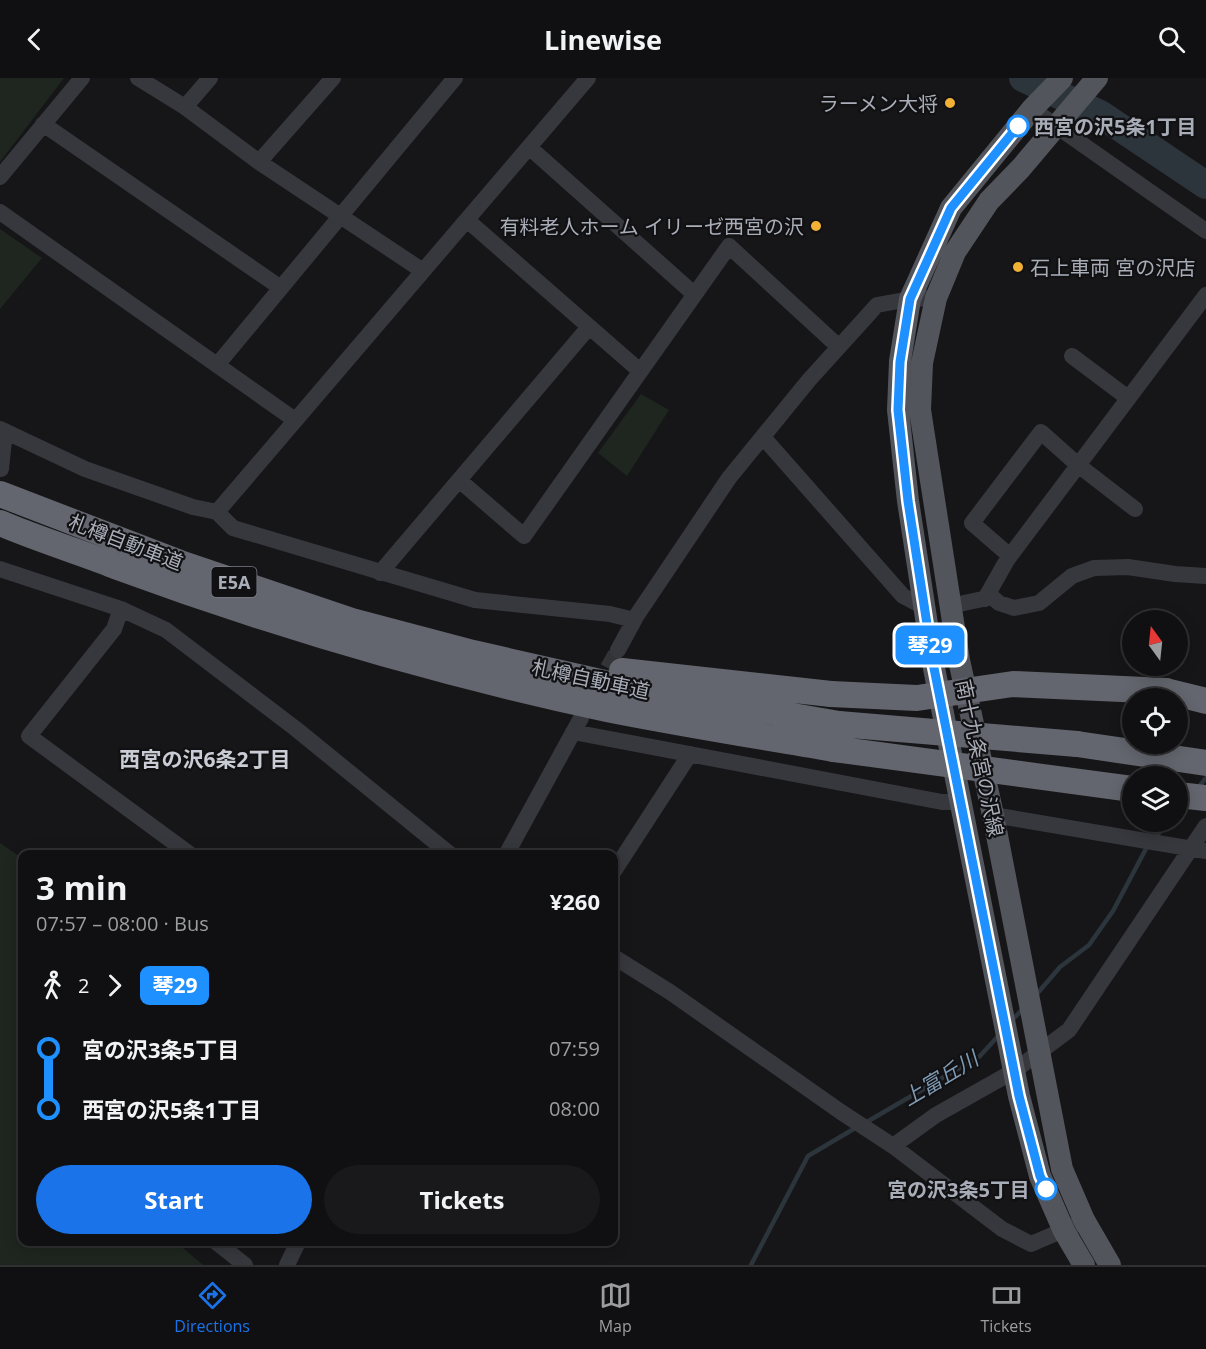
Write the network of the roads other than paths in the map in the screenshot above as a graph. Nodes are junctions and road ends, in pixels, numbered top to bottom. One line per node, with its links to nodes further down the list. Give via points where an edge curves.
1 (81, 78): 11 (street)
2 (138, 78): 9 (street)
3 (210, 78): 9 (street)
4 (333, 78): 14 (street)
5 (455, 78): 17 (street)
6 (588, 78): 13 (street)
7 (1062, 78): 10 (main road, 南十九条宮の沢線)
8 (1095, 81): 12 (main road, 南十九条宮の沢線)
9 (185, 107): 14 (street)
10 (1032, 109): 12 (street); 25 (main road, 南十九条宮の沢線, via 951,208)
11 (43, 124): 15 (street); 21 (street)
12 (1056, 126): 19 (street); 24 (main road, 南十九条宮の沢線, via 989,201 955,252)
13 (529, 147): 18 (street); 22 (street)
14 (259, 162): 17 (street)
15 (0, 177)
16 (0, 212): 29 (street)
17 (340, 216): 20 (street); 21 (street)
18 (467, 219): 20 (street); 26 (street)
19 (1206, 231)
20 (423, 271): 32 (street)
21 (280, 288): 29 (street)
22 (694, 294): 27 (street, via 729,246); 30 (street)
23 (1206, 294): 31 (street)
24 (936, 298): 25 (street); 47 (main road, 南十九条宮の沢線, via 922,363 920,410)
25 (910, 299): 27 (street, via 877,305); 48 (main road, 南十九条宮の沢線, via 900,362 898,410)
26 (590, 327): 30 (street); 37 (street)
27 (839, 347): 34 (street)
28 (1072, 356): 31 (street)
29 (217, 365): 32 (street)
30 (640, 371): 37 (street, via 524,536)
31 (1128, 398): 35 (street)
32 (296, 420): 40 (street)
33 (3, 430): 36 (street); 40 (street, via 85,469)
34 (762, 437): 48 (street, via 903,596); 50 (street, via 729,478)
35 (1078, 465): 39 (street); 42 (street); 42 (street, via 1041,432 972,523)
36 (1, 469)
37 (459, 480): 44 (street)
38 (0, 494): 52 (highway, 札樽自動車道 / E5A, via 180,564 352,621)
39 (1135, 508)
40 (217, 512): 44 (street, via 233,528)
41 (0, 523): 56 (highway, 札樽自動車道 / E5A, bridge, via 176,589 346,644 468,676 714,729)
42 (1010, 556): 46 (street)
43 (0, 569): 49 (street)
44 (380, 573): 50 (street, via 475,600)
45 (1206, 576): 46 (street, via 1094,567 1072,576 1039,603 1014,608 992,597)
46 (985, 599): 47 (street)
47 (950, 606): 60 (main road, 南十九条宮の沢線)
48 (924, 607): 59 (main road, 南十九条宮の沢線)
49 (121, 609): 62 (street, via 114,629 29,736); 63 (street, via 166,630)
50 (634, 620): 51 (street)
51 (618, 650)
52 (473, 653): 53 (highway, bridge, via 831,694 917,698 1013,684 1166,691); 55 (highway, 札樽自動車道 / E5A, bridge, via 609,684 838,724 1077,744)
53 (1206, 700)
54 (690, 754): 59 (street, via 942,802); 64 (street, via 577,725); 66 (street)
55 (1206, 764)
56 (1122, 788)
57 (1188, 796): 58 (highway)
58 (1206, 798)
59 (961, 802): 69 (main road, 南十九条宮の沢線)
60 (993, 815): 65 (street); 68 (main road, 南十九条宮の沢線)
61 (1206, 826): 65 (street)
62 (184, 850)
63 (445, 850)
64 (509, 850)
65 (1198, 850): 68 (street, via 1069,1030)
66 (618, 865)
67 (618, 960): 70 (street)
68 (1038, 1048): 69 (street); 71 (main road, 南十九条宮の沢線, via 1062,1169)
69 (1014, 1067): 70 (street); 72 (main road, 南十九条宮の沢線, via 1040,1176)
70 (893, 1146): 72 (street, via 1002,1229 1031,1244)
71 (1084, 1221): 72 (street); 78 (main road, 南十九条宮の沢線)
72 (1064, 1231): 77 (main road, 南十九条宮の沢線)
73 (221, 1246): 75 (street)
74 (296, 1246): 76 (street)
75 (245, 1265)
76 (287, 1265)
77 (1084, 1265)
78 (1110, 1265)

